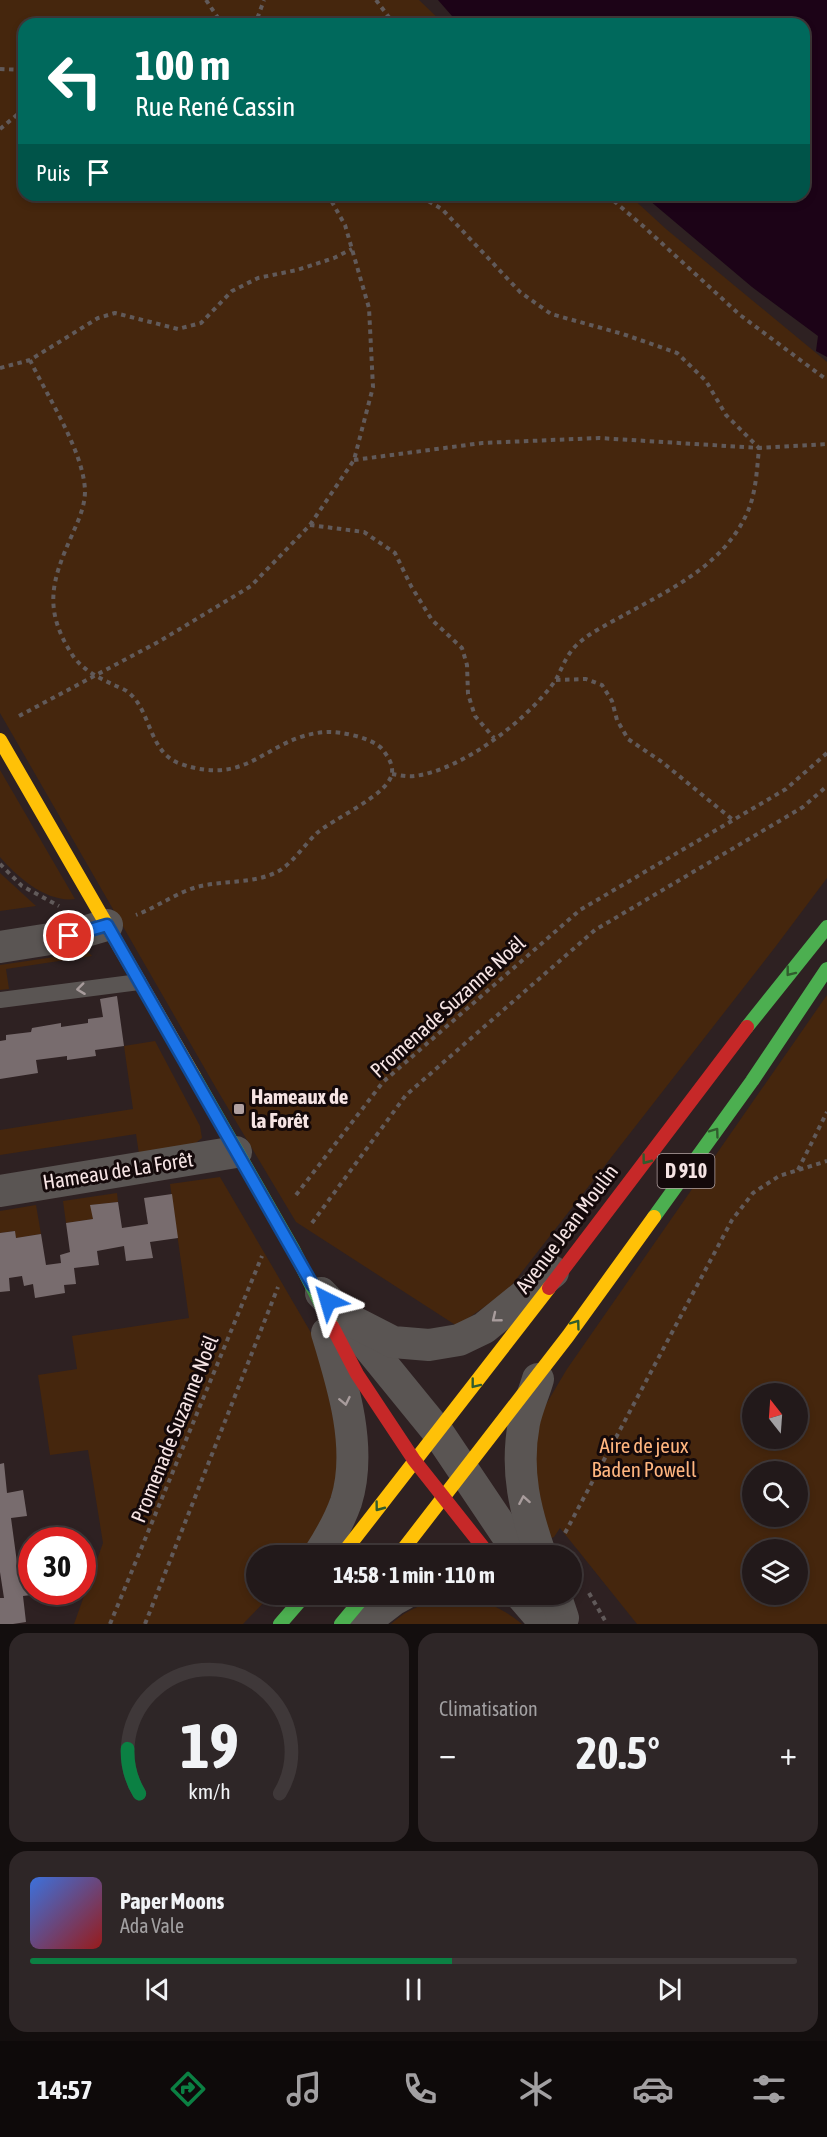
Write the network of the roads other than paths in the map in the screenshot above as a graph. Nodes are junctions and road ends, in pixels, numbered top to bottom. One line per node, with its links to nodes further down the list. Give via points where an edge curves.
1 (0, 740): 2 (main road)
2 (107, 925): 4 (street, via 69,936); 6 (main road)
3 (827, 927): 10 (main road, Avenue Jean Moulin / D 910, one-way to 10)
4 (0, 947)
5 (827, 969): 13 (main road, D 910, one-way to 5, via 752,1081)
6 (140, 982): 7 (lane, one-way to 7); 8 (main road)
7 (0, 1000)
8 (236, 1152): 9 (street, Hameau de La Forêt); 11 (main road)
9 (0, 1191)
10 (574, 1254): 12 (street, one-way to 12, via 484,1328 459,1341 429,1345 393,1342); 14 (main road, Avenue Jean Moulin / D 910, one-way to 14)
11 (312, 1284): 12 (street); 15 (main road, via 357,1374); 18 (street, one-way to 18, via 334,1353 352,1444 346,1502)
12 (345, 1318): 14 (street)
13 (541, 1371): 16 (main road, D 910); 23 (street, one-way to 13, via 527,1516 521,1481 524,1421)
14 (437, 1431): 15 (main road, Avenue Jean Moulin / D 910); 16 (street)
15 (414, 1460): 17 (main road); 19 (main road, Avenue Jean Moulin / D 910, one-way to 19)
16 (464, 1471): 17 (main road, D 910); 22 (street)
17 (444, 1497): 20 (main road, D 910); 21 (main road)
18 (325, 1545)
19 (349, 1545)
20 (407, 1545)
21 (481, 1545)
22 (514, 1545)
23 (549, 1545)
24 (282, 1605): 28 (street)
25 (296, 1605): 29 (main road)
26 (357, 1605): 30 (main road)
27 (387, 1605): 31 (street)
28 (269, 1624)
29 (280, 1624)
30 (341, 1624)
31 (362, 1624)

